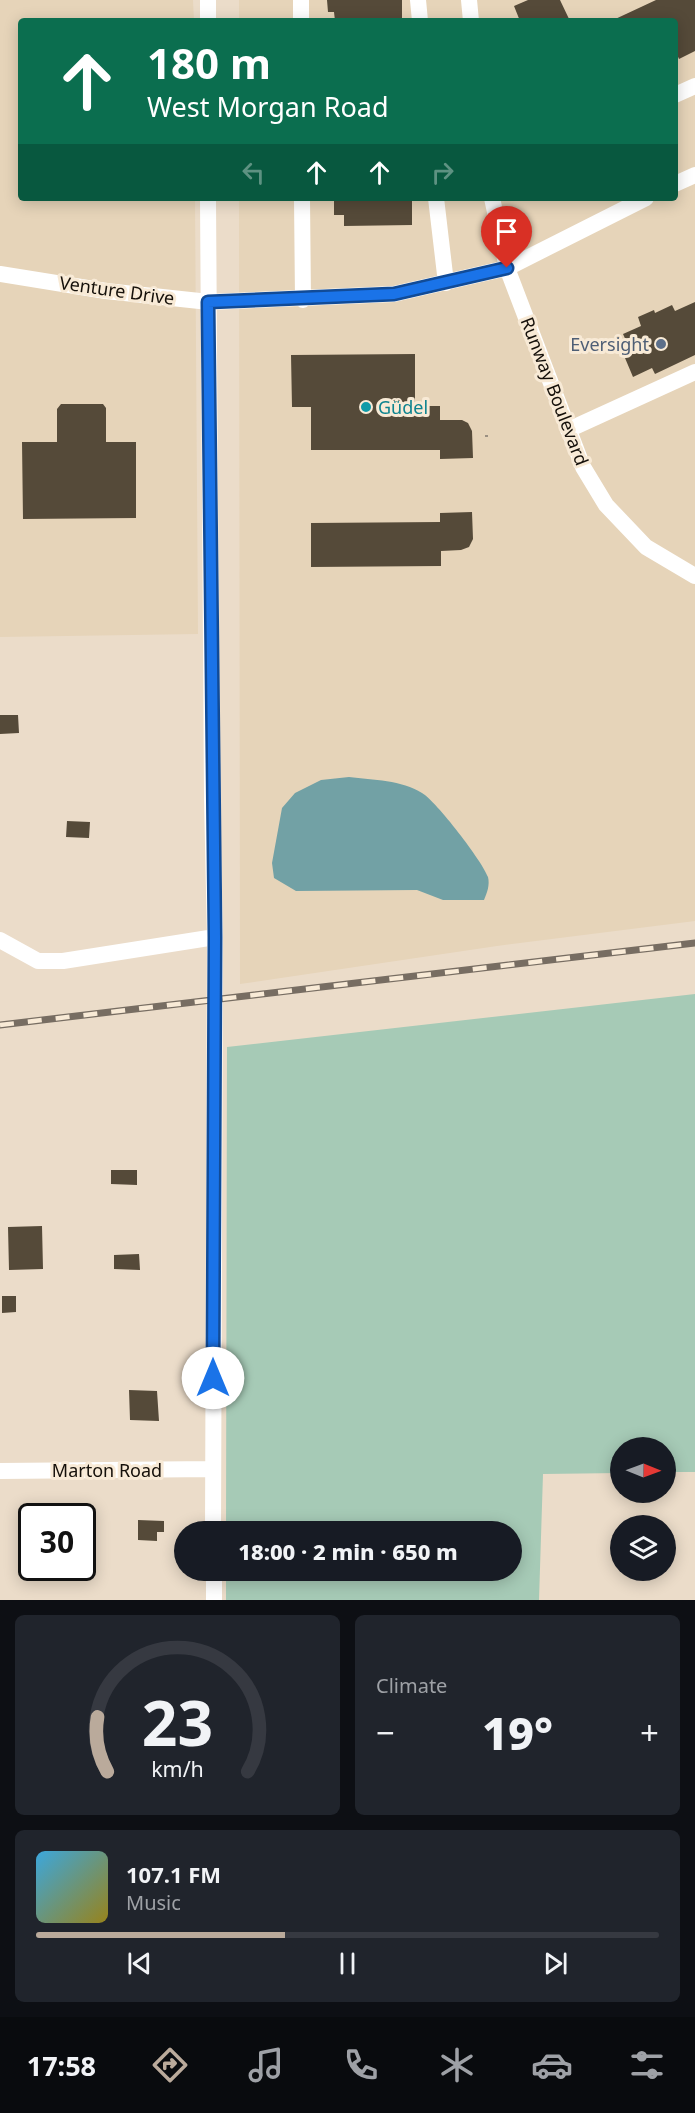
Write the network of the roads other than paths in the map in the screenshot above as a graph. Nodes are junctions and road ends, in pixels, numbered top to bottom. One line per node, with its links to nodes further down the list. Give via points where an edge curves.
1 (208, 0): 5 (street)
2 (301, 0): 6 (street)
3 (418, 0): 7 (street)
4 (469, 0): 8 (street)
5 (208, 18)
6 (301, 18)
7 (420, 18)
8 (471, 18)
9 (695, 86): 10 (street)
10 (678, 94)
11 (695, 175): 12 (street)
12 (678, 183)
13 (208, 201): 22 (street)
14 (302, 201): 21 (street)
15 (436, 201): 20 (street)
16 (493, 201): 18 (street, Runway Boulevard)
17 (640, 201): 18 (street, Venture Drive)
18 (507, 268): 20 (street, Venture Drive); 24 (street, Runway Boulevard)
19 (0, 274): 22 (street, Venture Drive)
20 (446, 283): 21 (street, Venture Drive, via 394,294)
21 (303, 300): 22 (street, Venture Drive)
22 (208, 302): 26 (street)
23 (695, 372): 24 (street)
24 (568, 430): 25 (street, Runway Boulevard, via 583,467 606,505 646,547)
25 (695, 576)
26 (215, 937): 27 (street, via 63,961 38,961); 28 (street)
27 (0, 940)
28 (213, 1469): 29 (street, Marton Road); 30 (street)
29 (0, 1471)
30 (213, 1521)
31 (214, 1581): 32 (street)
32 (214, 1600)

